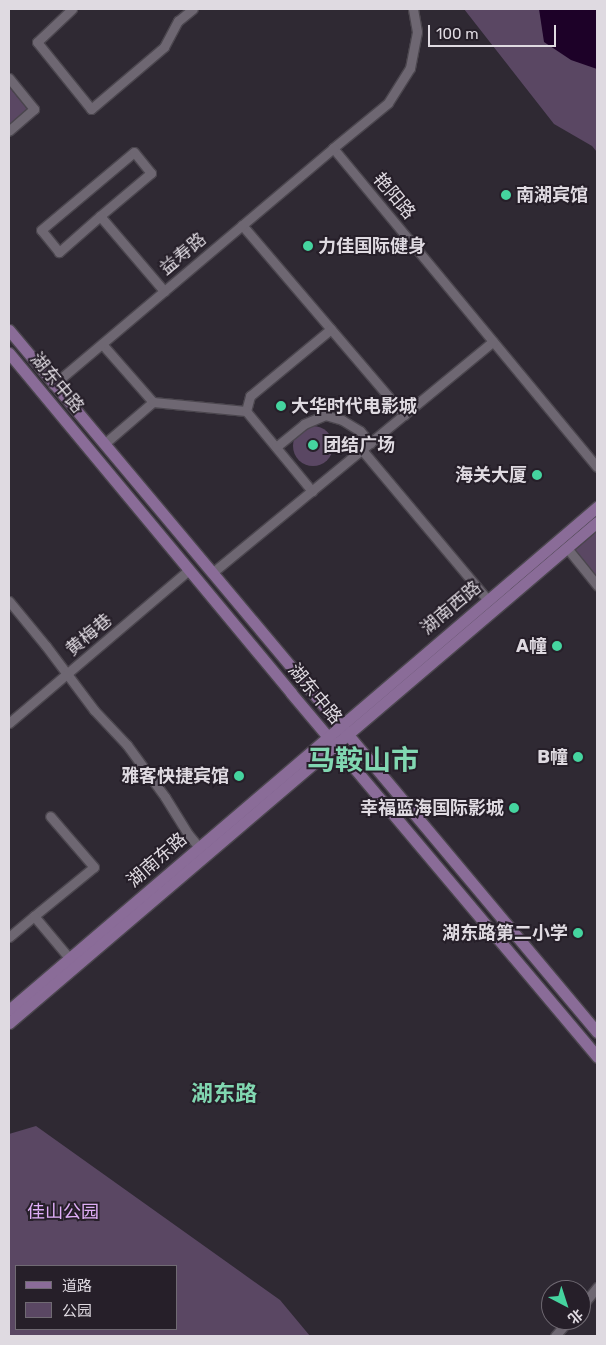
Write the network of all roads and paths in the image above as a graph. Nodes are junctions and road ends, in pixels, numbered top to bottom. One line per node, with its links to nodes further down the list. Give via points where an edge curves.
1 (72, 9): 2 (street, via 37,42 91,109 164,47 178,21)
2 (193, 9)
3 (413, 9): 6 (street, via 416,32 410,68 388,103)
4 (9, 78): 5 (street, via 34,109)
5 (9, 131)
6 (333, 148): 8 (street, 益寿路); 12 (street, 艳阳路)
7 (100, 216): 7 (street, via 151,173 134,152 41,230 59,252); 9 (street)
8 (242, 225): 9 (street, 益寿路); 10 (street)
9 (164, 291): 13 (street, 益寿路)
10 (331, 329): 17 (street, via 250,396); 18 (street)
11 (9, 330): 15 (main road, 湖东中路)
12 (494, 341): 18 (street); 23 (street, 艳阳路)
13 (102, 344): 15 (street, 益寿路); 16 (street)
14 (9, 352): 28 (main road, 湖东中路)
15 (53, 385): 20 (main road, 湖东中路)
16 (153, 402): 17 (street); 20 (street)
17 (246, 410): 21 (street)
18 (404, 415): 19 (street)
19 (370, 443): 21 (street, via 360,431 342,420 325,416 304,424); 22 (street)
20 (104, 444): 29 (main road, 湖东中路)
21 (276, 447): 24 (street)
22 (362, 450): 24 (street); 31 (street)
23 (597, 466)
24 (312, 490): 29 (street)
25 (597, 507): 31 (main road, 湖南西路)
26 (597, 522): 27 (main road, 湖南西路)
27 (567, 548): 30 (street); 35 (main road, 湖南西路)
28 (189, 570): 33 (street, 黄梅巷); 36 (main road, 湖东中路)
29 (212, 573): 35 (main road, 湖东中路)
30 (597, 585)
31 (488, 600): 35 (main road, 湖南西路)
32 (9, 602): 33 (street)
33 (67, 674): 34 (street, 黄梅巷); 38 (street, via 126,745)
34 (9, 723)
35 (344, 729): 36 (main road); 44 (main road, 湖东中路)
36 (331, 740): 38 (main road, 湖南东路); 43 (main road); 45 (main road, 湖东中路)
37 (50, 816): 39 (street, via 94,867)
38 (199, 847): 41 (main road, 湖南东路)
39 (34, 916): 40 (street); 41 (street)
40 (9, 937)
41 (70, 959): 42 (main road, 湖南东路)
42 (9, 1010)
43 (9, 1023)
44 (597, 1032)
45 (597, 1057)

